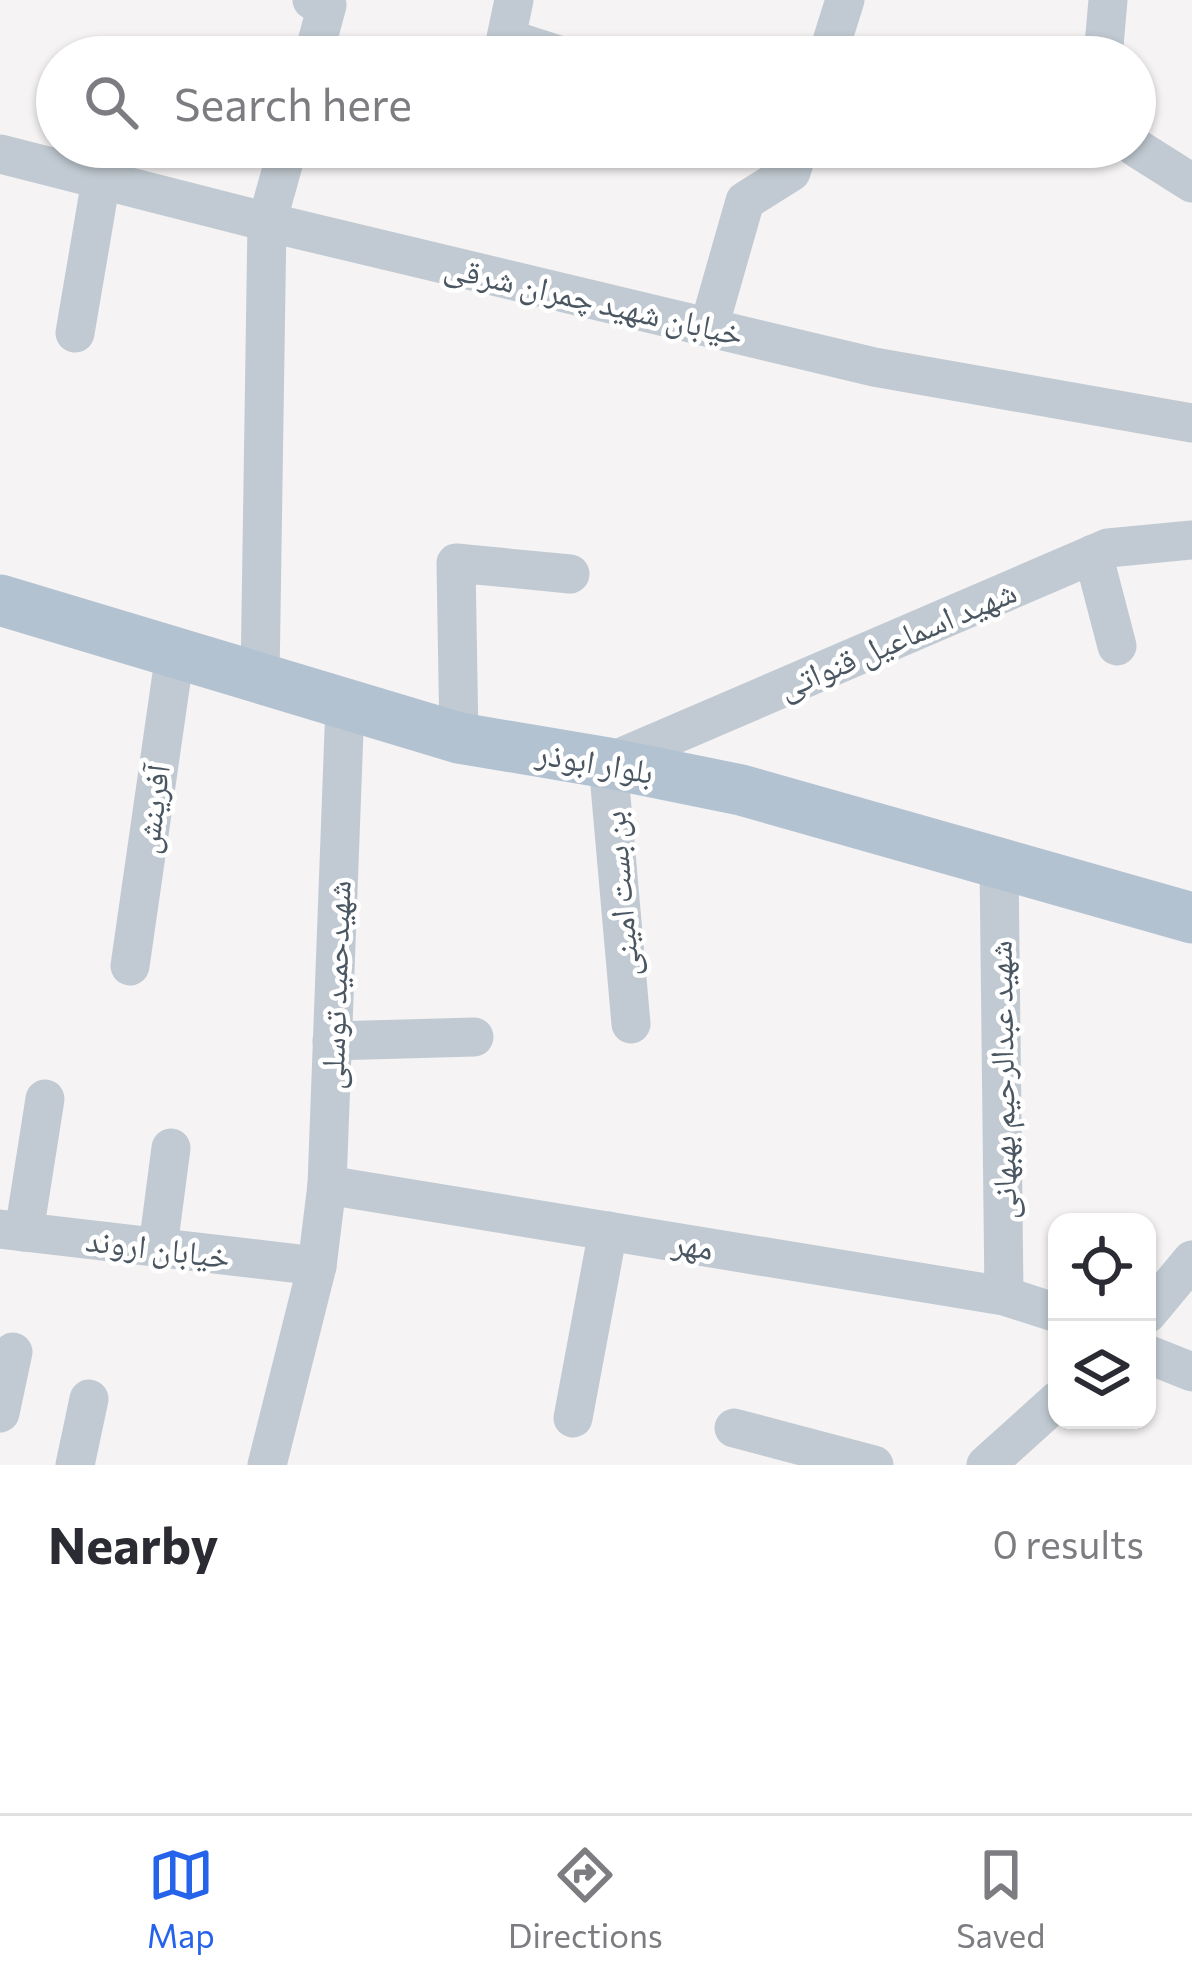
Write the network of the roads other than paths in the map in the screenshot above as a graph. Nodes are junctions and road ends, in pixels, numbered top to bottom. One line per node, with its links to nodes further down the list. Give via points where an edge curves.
1 (312, 0): 5 (street, via 327,5)
2 (514, 0): 6 (street)
3 (845, 0): 7 (street)
4 (1108, 0): 8 (street)
5 (319, 36)
6 (506, 36)
7 (834, 36)
8 (1105, 36)
9 (0, 154): 11 (street, خیابان شهید چمران شرقی)
10 (1156, 160): 16 (street)
11 (36, 163)
12 (54, 168): 15 (street, خیابان شهید چمران شرقی)
13 (282, 168): 17 (street)
14 (792, 168): 18 (street, via 745,201)
15 (101, 180): 17 (street, خیابان شهید چمران شرقی); 19 (street)
16 (1192, 183)
17 (267, 223): 18 (street, خیابان شهید چمران شرقی); 27 (street)
18 (710, 327): 20 (street, خیابان شهید چمران شرقی, via 874,367)
19 (75, 333)
20 (1192, 423)
21 (1192, 540): 22 (street, شهید اسماعیل قنواتی)
22 (1093, 554): 25 (street); 30 (street, شهید اسماعیل قنواتی)
23 (570, 574): 29 (street, via 456,563)
24 (0, 600): 26 (main road, بلوار ابوذر)
25 (1117, 646)
26 (175, 652): 27 (main road, بلوار ابوذر); 33 (street, آفرینش)
27 (260, 679): 28 (main road, بلوار ابوذر)
28 (345, 704): 29 (main road, بلوار ابوذر); 36 (street, شهیدحمید توسلی)
29 (459, 738): 30 (main road, بلوار ابوذر)
30 (608, 763): 31 (main road, بلوار ابوذر, via 741,790); 34 (street, بن بست امینی)
31 (999, 863): 32 (main road, بلوار ابوذر); 45 (street, شهید عبدالرحیم بهبهانی)
32 (1192, 918)
33 (130, 966)
34 (631, 1024)
35 (474, 1037): 36 (street)
36 (332, 1042): 39 (street, شهیدحمید توسلی)
37 (44, 1099): 40 (street)
38 (171, 1148): 42 (street)
39 (327, 1185): 41 (street, مهر); 44 (street, شهیدحمید توسلی)
40 (12, 1231): 42 (street, خیابان اروند)
41 (608, 1231): 45 (street, مهر); 54 (street)
42 (158, 1247): 44 (street, خیابان اروند)
43 (1192, 1260): 46 (street)
44 (316, 1266): 57 (street, شهیدحمید توسلی)
45 (1004, 1296): 47 (street, مهر)
46 (1156, 1303)
47 (1048, 1309)
48 (13, 1352): 53 (street)
49 (1156, 1358): 50 (street)
50 (1192, 1372)
51 (89, 1399): 56 (street)
52 (1048, 1409): 59 (street)
53 (0, 1413)
54 (573, 1418)
55 (734, 1428): 58 (street)
56 (75, 1465)
57 (267, 1465)
58 (874, 1465)
59 (986, 1465)

